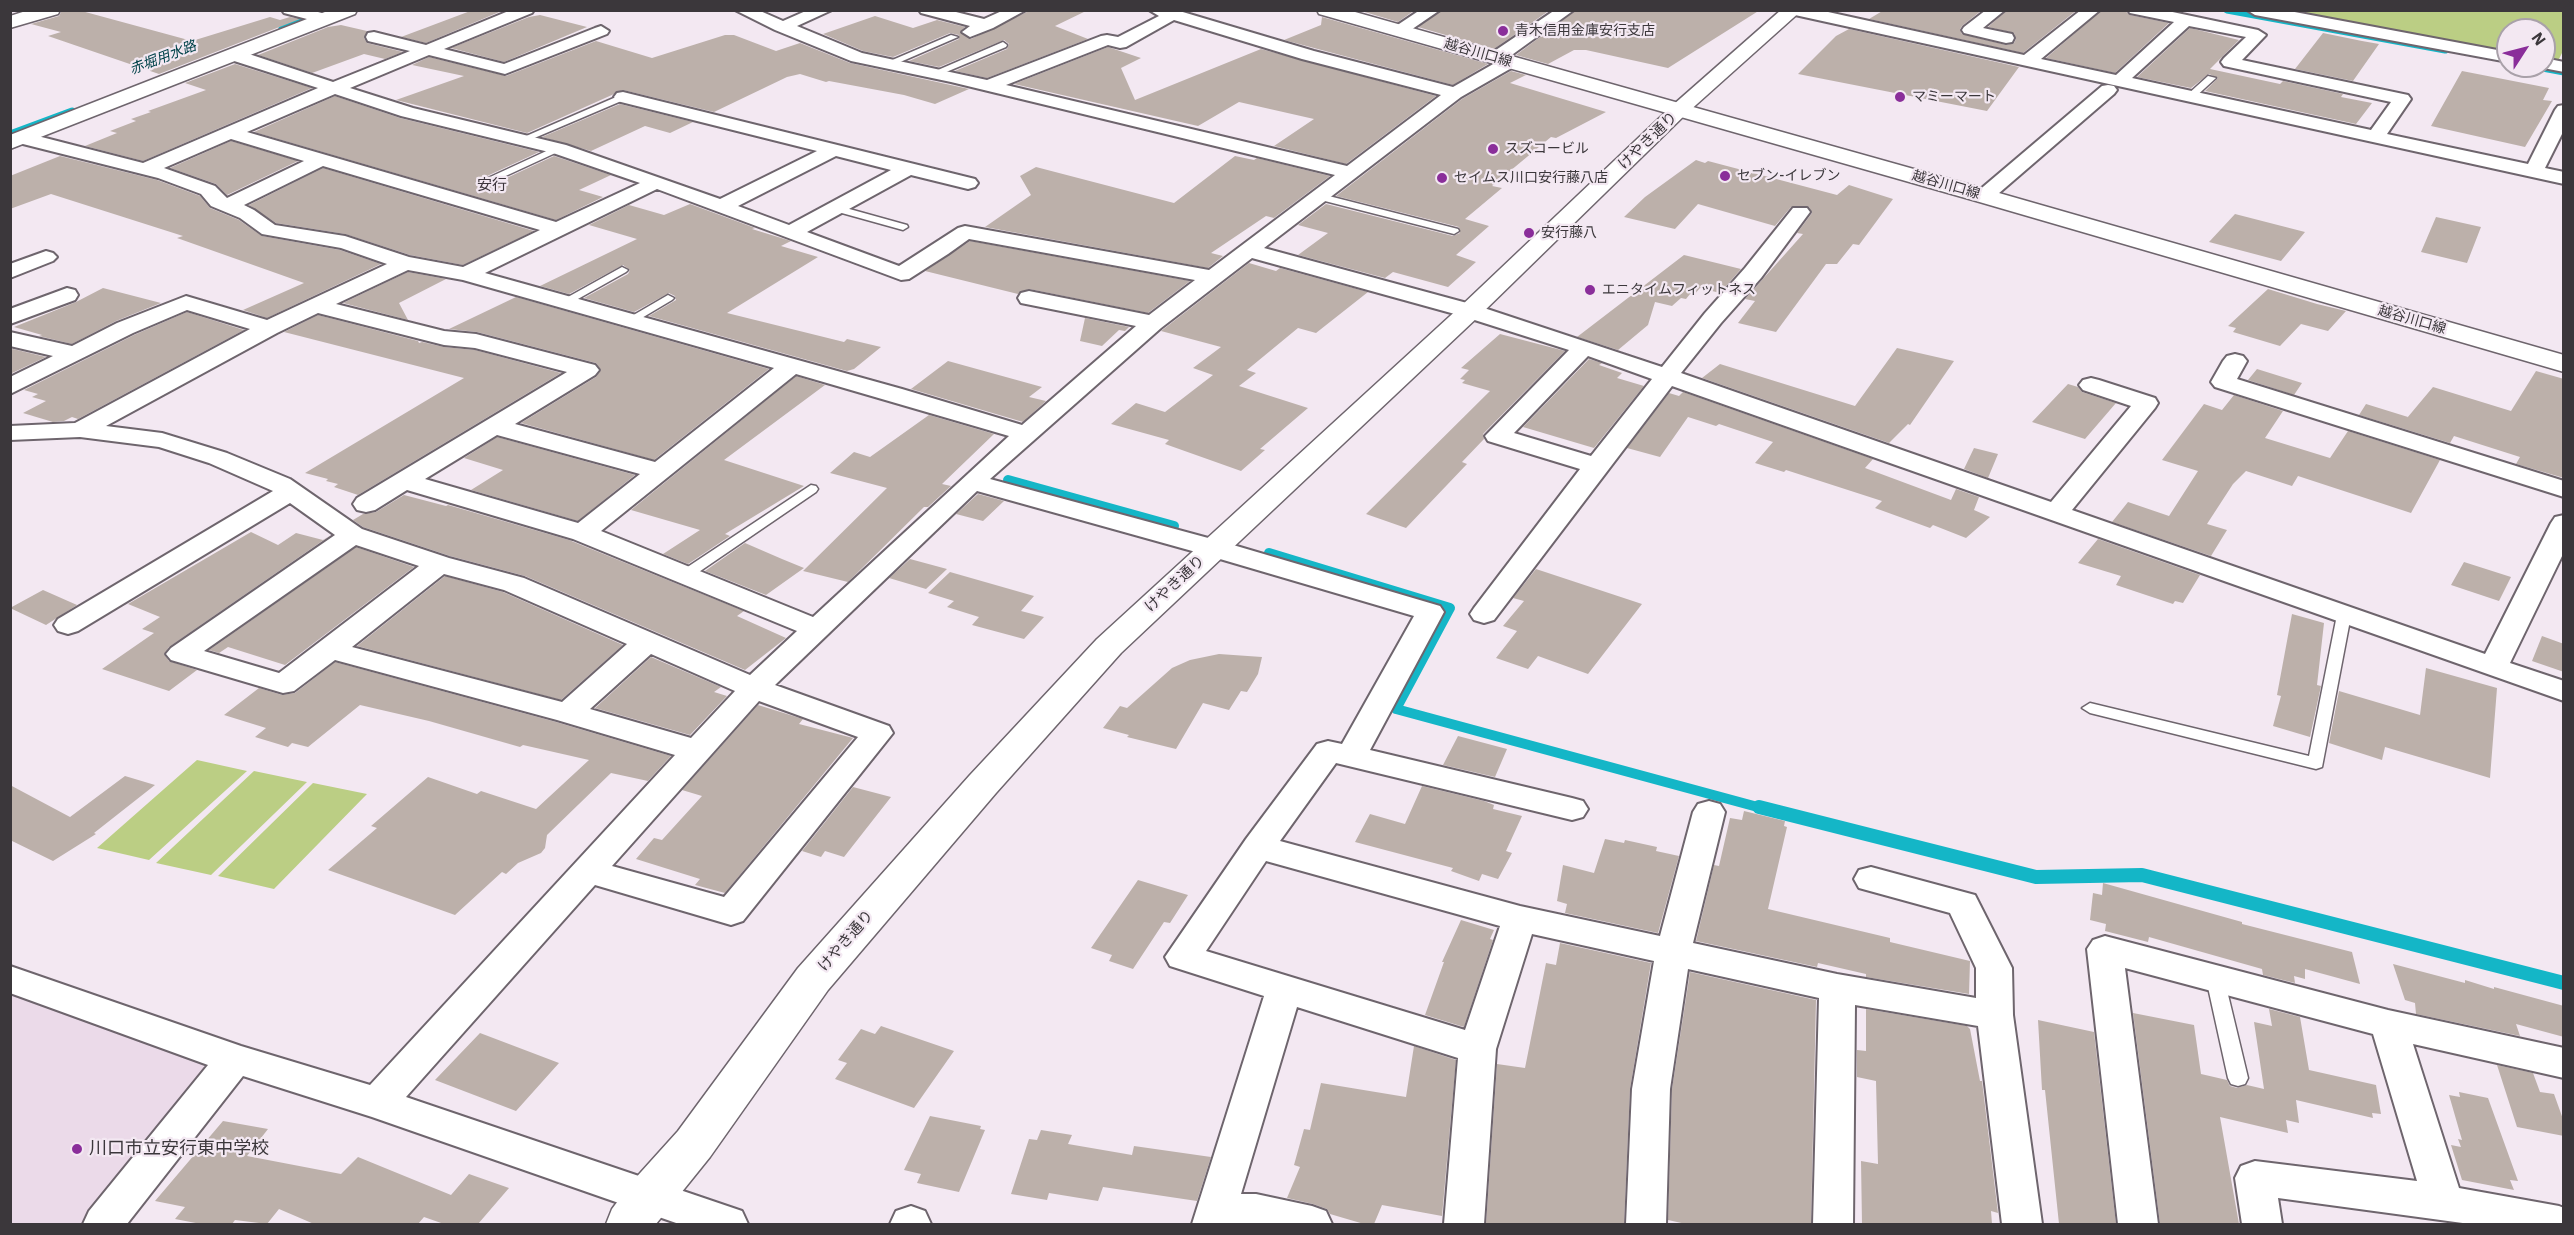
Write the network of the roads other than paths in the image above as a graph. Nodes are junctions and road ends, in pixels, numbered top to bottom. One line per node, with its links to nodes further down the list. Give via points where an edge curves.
1 (51, 10): 20 (street)
2 (348, 10): 18 (street)
3 (526, 10): 29 (street)
4 (743, 10): 22 (street)
5 (824, 10): 22 (street)
6 (927, 10): 21 (street)
7 (1018, 10): 21 (street)
8 (1326, 10): 24 (street, 越谷川口線)
9 (1432, 10): 24 (street)
10 (1566, 10): 32 (street)
11 (1794, 10): 33 (street); 43 (street, けやき通り)
12 (1997, 10): 28 (street, via 1970,30)
13 (2092, 10): 28 (street)
14 (2136, 10): 19 (street)
15 (2255, 10): 31 (street)
16 (297, 12): 18 (street)
17 (1164, 13): 37 (street, via 1120,43 1107,40); 40 (street)
18 (324, 19): 30 (street)
19 (2186, 20): 38 (street); 46 (street, via 2258,34 2230,62 2402,99)
20 (10, 22)
21 (987, 25): 25 (street)
22 (781, 27): 34 (street, via 829,47)
23 (601, 31): 29 (street, via 505,69)
24 (1399, 31): 32 (street, 越谷川口線)
25 (959, 36): 34 (lane)
26 (374, 37): 29 (street)
27 (1003, 45): 35 (lane)
28 (2046, 47): 33 (street)
29 (426, 51): 39 (street)
30 (234, 55): 39 (street); 48 (street)
31 (2496, 55)
32 (1502, 60): 40 (street); 43 (street, 越谷川口線)
33 (2027, 61): 38 (street)
34 (888, 64): 35 (street)
35 (936, 73): 37 (street)
36 (2211, 78): 42 (lane)
37 (988, 86): 55 (street)
38 (2113, 86): 42 (street); 61 (street)
39 (334, 88): 45 (street); 47 (street, via 407,112)
40 (1455, 93): 55 (street)
41 (623, 97): 47 (lane); 50 (street)
42 (2190, 97): 46 (street)
43 (1680, 109): 61 (street, 越谷川口線); 82 (street, けやき通り)
44 (2564, 110): 54 (street)
45 (230, 133): 51 (street); 52 (street)
46 (2375, 137): 54 (street)
47 (522, 140): 49 (street)
48 (16, 141): 52 (street)
49 (559, 149): 56 (lane); 58 (street)
50 (831, 151): 53 (street); 63 (street)
51 (321, 160): 62 (street); 67 (street)
52 (145, 169): 62 (street, via 208,190)
53 (905, 170): 59 (street); 64 (street)
54 (2534, 172): 57 (street)
55 (1351, 173): 60 (street)
56 (493, 178)
57 (2564, 178)
58 (655, 183): 63 (street); 67 (street)
59 (968, 183)
60 (1321, 196): 68 (lane); 70 (street)
61 (1984, 196): 91 (street, 越谷川口線)
62 (227, 206): 72 (street, via 269,230 345,242)
63 (720, 207): 69 (street)
64 (835, 208): 66 (lane); 69 (street)
65 (1800, 212): 93 (street)
66 (903, 227)
67 (558, 229): 75 (street)
68 (1454, 231)
69 (790, 233): 76 (street, via 901,274 965,232)
70 (1250, 251): 76 (street); 82 (street)
71 (46, 257): 74 (street)
72 (405, 263): 75 (street); 81 (street)
73 (622, 270): 80 (lane)
74 (10, 272)
75 (466, 274): 80 (street)
76 (1213, 277): 85 (street)
77 (67, 295): 83 (street)
78 (668, 298): 84 (lane)
79 (1029, 298): 85 (street)
80 (565, 302): 84 (street)
81 (316, 306): 86 (street); 96 (street, via 587,370)
82 (1470, 311): 88 (street); 112 (street, けやき通り)
83 (10, 317)
84 (632, 321): 92 (street)
85 (1153, 323): 99 (street)
86 (269, 328): 89 (street, via 186,303); 97 (street)
87 (10, 339): 89 (street)
88 (1584, 347): 93 (street); 100 (street, via 1497,436)
89 (75, 354): 95 (street)
90 (2235, 361): 105 (street, via 2223,382)
91 (2564, 364)
92 (791, 366): 99 (street); 101 (street)
93 (1667, 376): 100 (street); 108 (street)
94 (2091, 385): 108 (street, via 2146,403)
95 (10, 387)
96 (493, 426): 101 (street); 102 (street)
97 (80, 429): 98 (street); 106 (street, via 162,440 218,458)
98 (10, 433)
99 (1027, 434): 103 (street)
100 (1596, 466): 115 (street)
101 (659, 471): 110 (street)
102 (403, 481): 107 (street); 110 (street)
103 (972, 482): 112 (street); 118 (street)
104 (811, 489): 114 (lane)
105 (2564, 489)
106 (291, 491): 111 (street); 117 (street)
107 (366, 504)
108 (2056, 513): 116 (street)
109 (2564, 523): 121 (street)
110 (582, 533): 114 (street)
111 (353, 535): 113 (street); 120 (street, via 181,654 283,684)
112 (1213, 548): 127 (street, via 1430,612); 147 (street, けやき通り, via 1109,646 982,784 813,980 694,1144)
113 (440, 564): 119 (street, via 514,584); 120 (street)
114 (685, 575): 118 (street)
115 (1484, 614)
116 (2344, 615): 121 (street); 124 (lane, via 2316,763)
117 (68, 625)
118 (818, 629): 122 (street)
119 (648, 641): 122 (street); 125 (street)
120 (330, 650): 125 (street)
121 (2493, 668): 123 (street)
122 (754, 688): 126 (street); 131 (street, via 878,733 731,912)
123 (2564, 693)
124 (2090, 708)
125 (568, 712): 126 (street)
126 (695, 750): 131 (street)
127 (1351, 756): 128 (street); 130 (street, via 1328,751)
128 (1572, 809)
129 (1709, 812): 134 (street)
130 (1258, 847): 133 (street); 138 (street, via 1183,957)
131 (587, 871): 145 (street)
132 (1871, 879): 139 (street, via 1963,904 1994,968)
133 (1520, 919): 134 (street); 141 (street)
134 (1673, 953): 137 (street); 153 (street, via 1650,1089)
135 (2214, 978): 140 (street); 144 (lane); 156 (street, via 2105,949)
136 (10, 980): 142 (street)
137 (1837, 988): 139 (street); 154 (street)
138 (1284, 989): 141 (street); 148 (street)
139 (1995, 1015): 155 (street)
140 (2388, 1024): 143 (street); 146 (street)
141 (1477, 1049): 152 (street)
142 (234, 1059): 145 (street); 149 (street)
143 (2564, 1063)
144 (2238, 1078)
145 (378, 1103): 147 (street)
146 (2443, 1202): 157 (street, via 2255,1178); 158 (street)
147 (639, 1210): 150 (street)
148 (1215, 1218): 151 (street, via 1256,1212)
149 (104, 1224)
150 (728, 1224)
151 (1312, 1224)
152 (1464, 1224)
153 (1646, 1224)
154 (1833, 1224)
155 (2022, 1224)
156 (2138, 1224)
157 (2262, 1224)
158 (2559, 1224)

